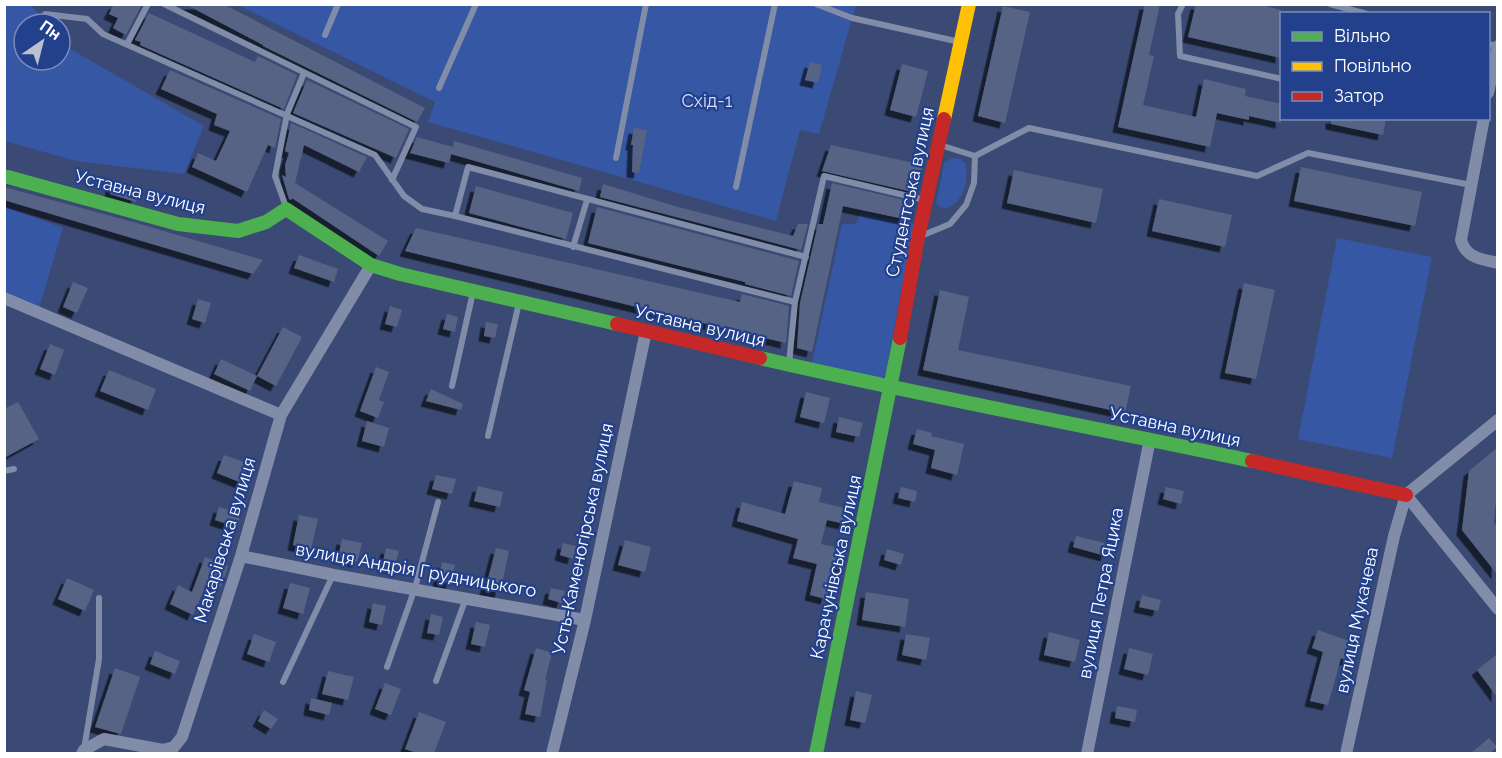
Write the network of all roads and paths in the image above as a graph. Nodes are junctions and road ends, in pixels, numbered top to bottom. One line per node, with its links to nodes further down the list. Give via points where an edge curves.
1 (148, 4): 15 (lane)
2 (164, 4): 17 (lane)
3 (338, 4): 13 (lane)
4 (476, 4): 20 (lane)
5 (646, 4): 25 (lane)
6 (775, 4): 29 (lane)
7 (816, 4): 14 (lane, via 852,18)
8 (969, 4): 14 (street, Студентська вулиця)
9 (1183, 4): 18 (lane, via 1178,14 1180,56)
10 (1330, 4): 11 (lane)
11 (1360, 12)
12 (72, 17): 15 (lane, via 87,19 103,34)
13 (325, 35)
14 (961, 42): 23 (street, Студентська вулиця)
15 (127, 44): 21 (lane)
16 (1497, 46): 19 (street)
17 (304, 73): 21 (lane); 27 (lane, via 416,127)
18 (1280, 79)
19 (1490, 83)
20 (439, 88)
21 (287, 114): 27 (lane, via 375,155); 32 (lane, via 275,176)
22 (1484, 120): 28 (street)
23 (938, 145): 24 (lane); 31 (street, Студентська вулиця)
24 (975, 156): 28 (lane, via 1029,128 1257,176 1308,153); 34 (lane, via 974,183 966,205 950,224)
25 (616, 158)
26 (8, 177): 32 (street, Уставна вулиця, via 178,224 238,231 266,222)
27 (392, 180): 33 (lane, via 404,196 422,209)
28 (1471, 185): 37 (street, via 1461,240 1470,255)
29 (736, 187)
30 (587, 200): 33 (lane, via 468,167); 35 (lane); 36 (lane)
31 (926, 200): 34 (street, Студентська вулиця); 36 (lane, via 824,176)
32 (286, 209): 38 (street, Уставна вулиця)
33 (455, 216): 35 (lane)
34 (918, 237): 46 (street, Студентська вулиця)
35 (573, 247): 42 (lane)
36 (806, 257): 42 (lane)
37 (1497, 263)
38 (371, 265): 39 (street, Уставна вулиця); 47 (street, Макарівська вулиця)
39 (474, 291): 41 (street, Уставна вулиця); 45 (lane)
40 (4, 298): 47 (street)
41 (519, 302): 43 (street, Уставна вулиця); 49 (lane)
42 (795, 302): 44 (lane)
43 (646, 331): 44 (street, Уставна вулиця); 61 (street, Усть-Каменогірська вулиця)
44 (789, 365): 46 (street, Уставна вулиця)
45 (452, 386)
46 (891, 388): 50 (street, Уставна вулиця); 67 (street, Карачунівська вулиця)
47 (281, 415): 55 (street, Макарівська вулиця)
48 (1497, 420): 53 (street)
49 (488, 436)
50 (1150, 439): 53 (street, Уставна вулиця); 68 (street, вулиця Петра Яцика)
51 (14, 469): 52 (lane)
52 (4, 471)
53 (1406, 495): 60 (street); 69 (street, вулиця Мукачева)
54 (438, 502): 57 (lane)
55 (241, 556): 56 (street, вулиця Андрія Грудницького); 65 (street, Макарівська вулиця, via 182,737 174,747 163,750 104,740)
56 (334, 575): 57 (street, вулиця Андрія Грудницького); 64 (lane)
57 (415, 588): 58 (street, вулиця Андрія Грудницького); 62 (lane)
58 (466, 597): 61 (street, вулиця Андрія Грудницького); 63 (lane)
59 (99, 598): 65 (lane, via 99,659)
60 (1497, 609)
61 (585, 620): 66 (street, Усть-Каменогірська вулиця)
62 (387, 667)
63 (436, 681)
64 (283, 682)
65 (83, 752)
66 (552, 753)
67 (816, 753)
68 (1087, 753)
69 (1346, 753)

